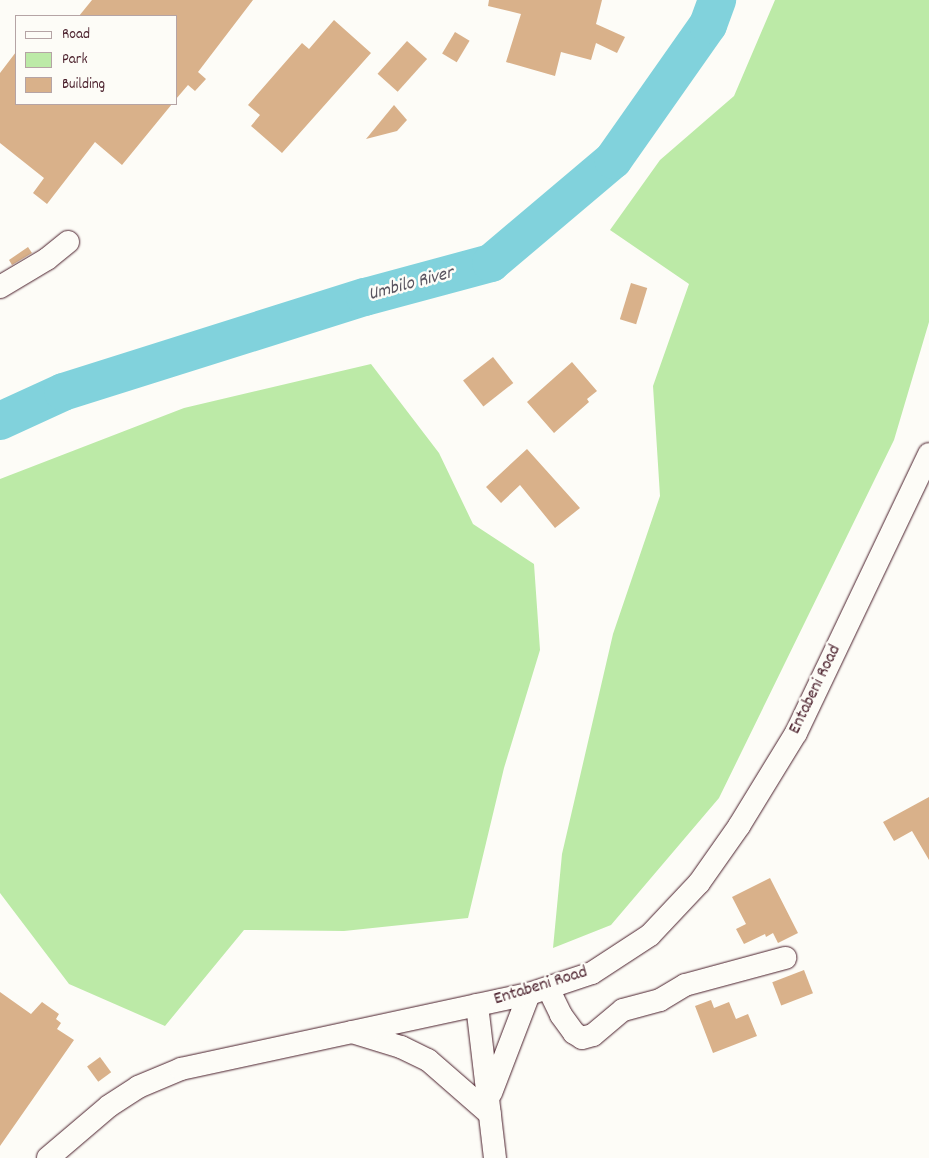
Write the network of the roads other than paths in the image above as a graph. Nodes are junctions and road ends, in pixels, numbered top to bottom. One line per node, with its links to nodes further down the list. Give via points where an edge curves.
1 (68, 242): 2 (street, via 47,259)
2 (0, 287)
3 (929, 454): 5 (street, Entabeni Road, via 796,734 699,883 650,936 592,973)
4 (785, 958): 5 (street, via 684,985 660,1000 623,1010 594,1035 582,1038 574,1033)
5 (539, 991): 6 (street, Entabeni Road); 8 (street)
6 (477, 1005): 7 (street, Entabeni Road); 8 (street)
7 (350, 1031): 8 (street, via 401,1047 428,1060); 9 (street, Entabeni Road, via 212,1060 147,1083 89,1120)
8 (489, 1107): 10 (street)
9 (48, 1158)
10 (495, 1158)

